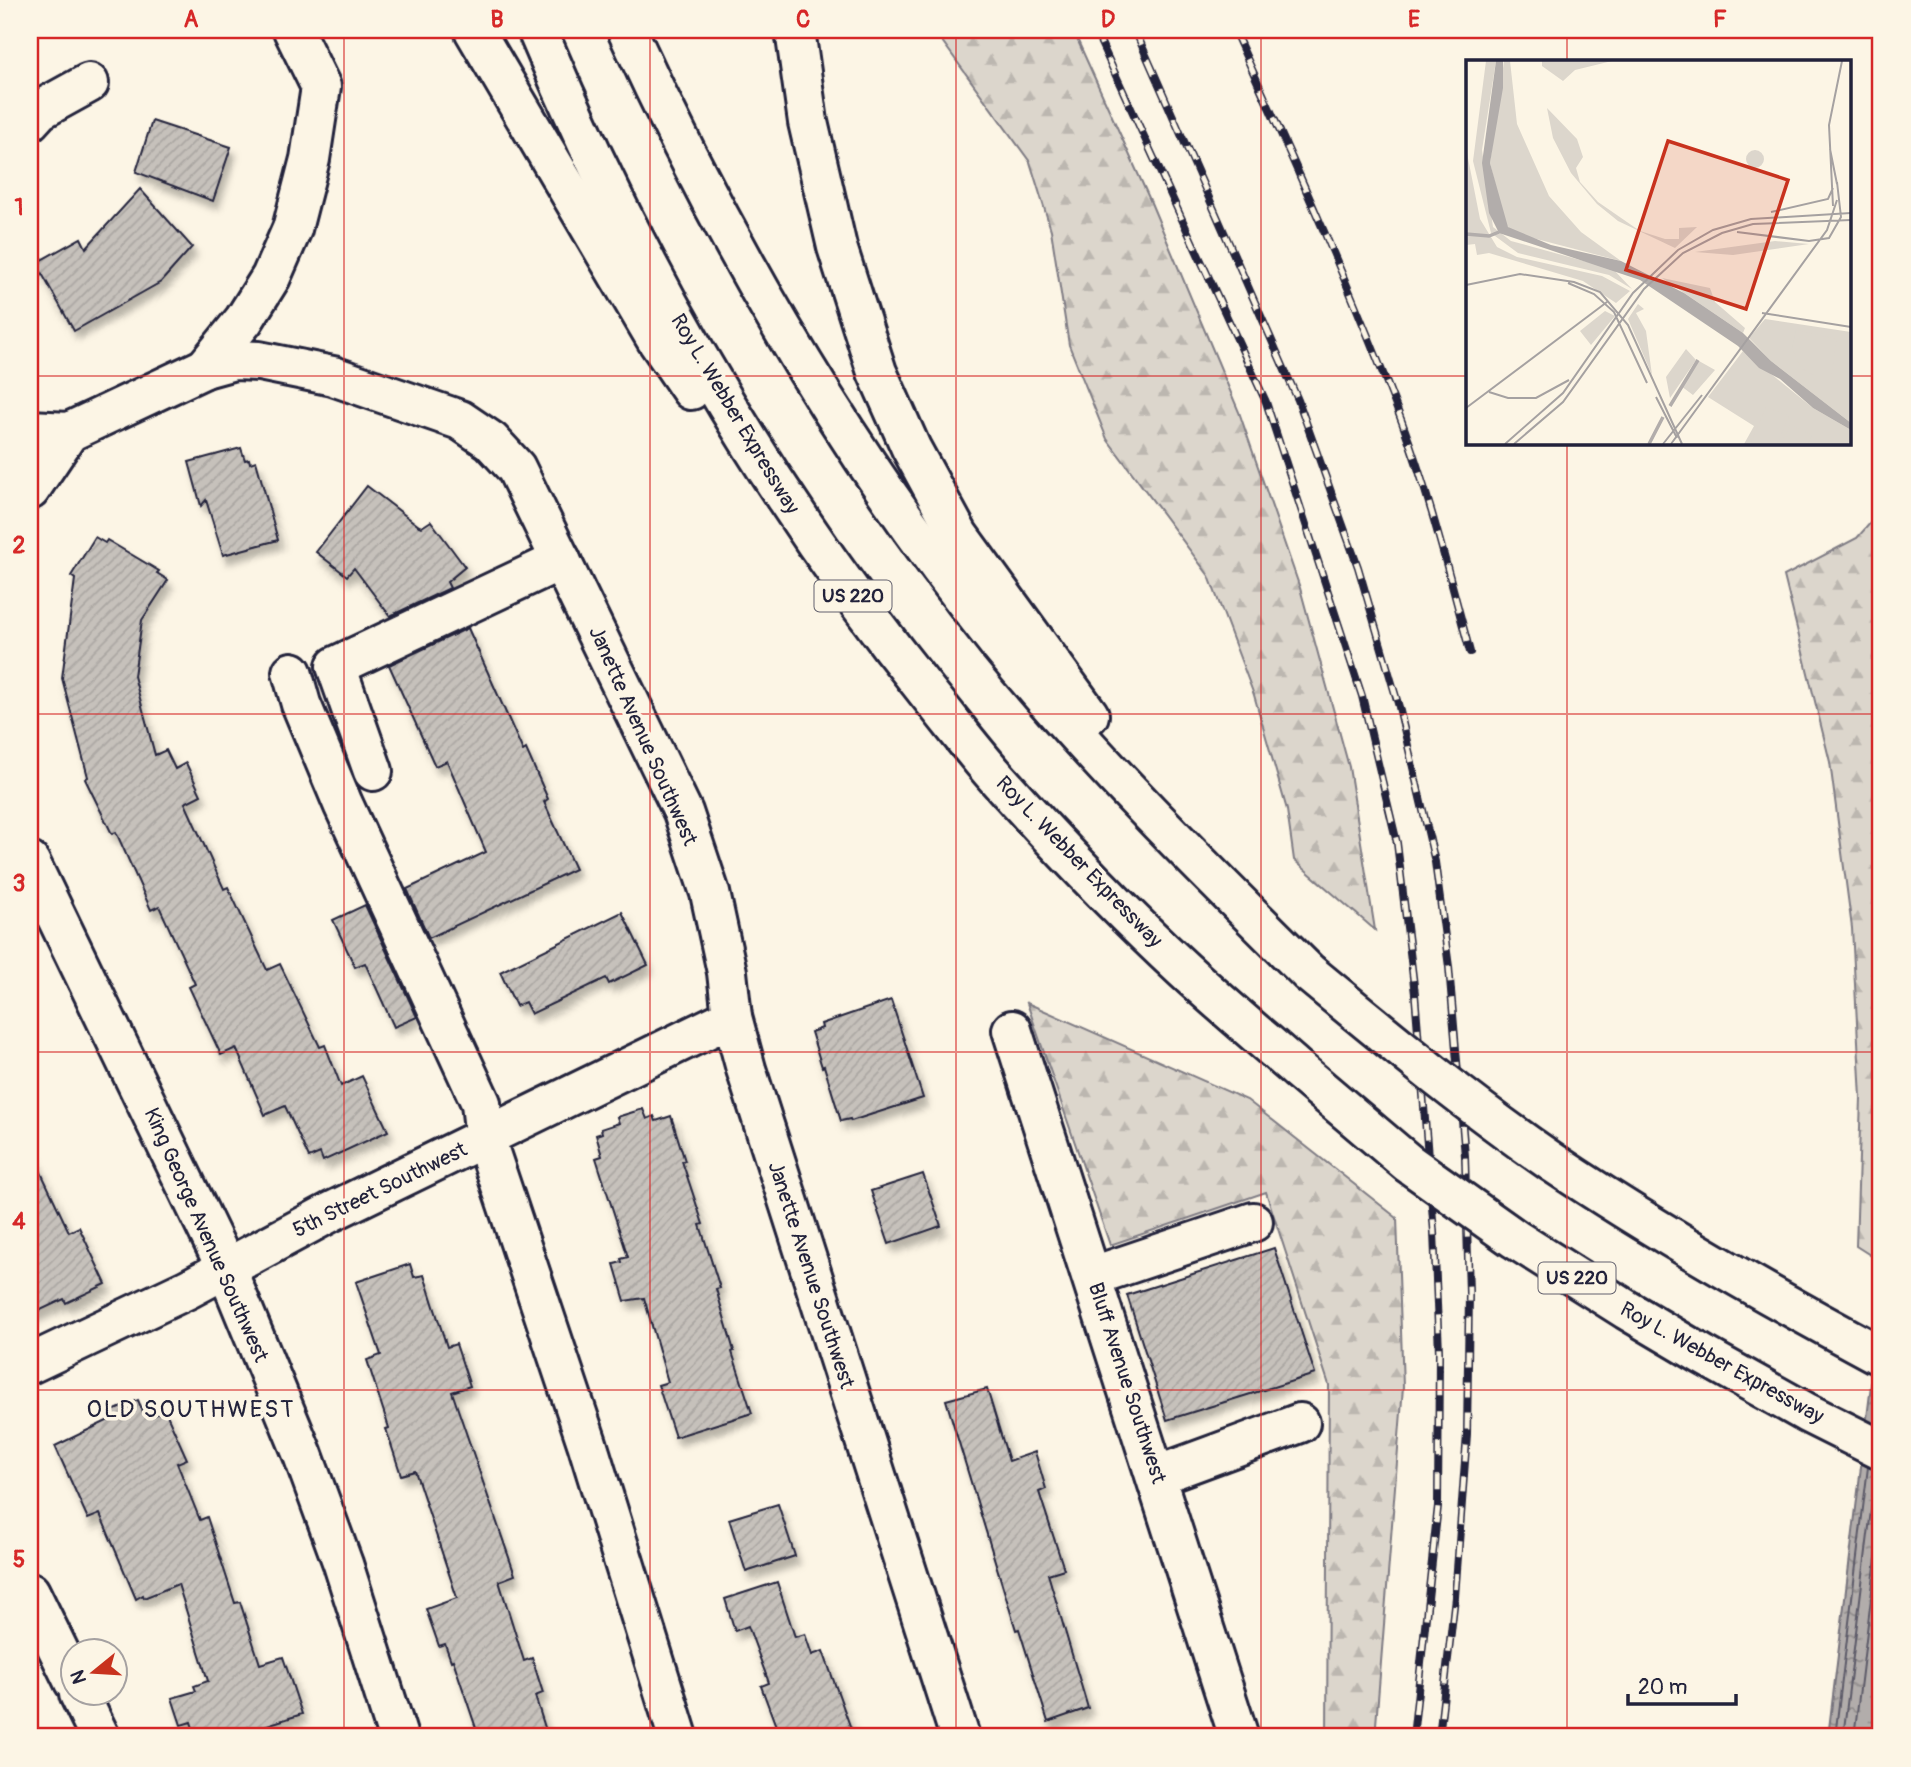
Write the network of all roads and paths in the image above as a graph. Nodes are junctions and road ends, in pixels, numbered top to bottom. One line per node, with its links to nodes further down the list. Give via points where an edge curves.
1 (293, 30): 8 (main road, via 321,87 310,159 292,229 271,277)
2 (474, 30): 13 (main road, via 656,339 726,440)
3 (537, 30): 13 (main road, Roy L. Webber Expressway / US 220, via 618,211 681,327 752,449)
4 (627, 30): 16 (main road, via 748,273 852,444 999,644)
5 (795, 30): 16 (main road, via 808,122 837,247 877,372 911,448 959,536)
6 (89, 83): 7 (main road, via 40,110)
7 (30, 121)
8 (205, 368): 10 (main road); 12 (main road, Janette Avenue Southwest, via 234,360 271,363 333,376 460,420 491,441 516,468)
9 (30, 430): 10 (main road)
10 (69, 432): 11 (main road)
11 (30, 490)
12 (561, 560): 15 (main road, via 336,666); 18 (main road, Janette Avenue Southwest, via 683,812 710,892)
13 (827, 561): 27 (main road, Roy L. Webber Expressway / US 220, bridge, via 996,776 1089,876 1183,970 1408,1163 1627,1310)
14 (292, 672): 20 (main road, via 343,804 481,1103)
15 (373, 771)
16 (1181, 846): 24 (main road, bridge, via 1309,973 1434,1077 1552,1161 1698,1253)
17 (30, 862): 22 (main road, King George Avenue Southwest)
18 (732, 1017): 20 (main road, 5th Street Southwest); 35 (main road, Janette Avenue Southwest)
19 (1012, 1030): 23 (main road, Bluff Avenue Southwest)
20 (485, 1138): 22 (main road, 5th Street Southwest); 34 (main road, via 587,1443)
21 (1253, 1222): 23 (main road)
22 (226, 1268): 25 (main road, 5th Street Southwest); 33 (main road, King George Avenue Southwest, via 343,1564)
23 (1093, 1276): 28 (main road, Bluff Avenue Southwest)
24 (1881, 1356)
25 (30, 1364)
26 (1300, 1423): 28 (main road)
27 (1881, 1450)
28 (1156, 1476): 36 (main road, Bluff Avenue Southwest)
29 (30, 1592): 30 (main road)
30 (60, 1653)
31 (86, 1708): 32 (main road)
32 (100, 1737)
33 (398, 1737)
34 (678, 1737)
35 (960, 1737)
36 (1239, 1737)

